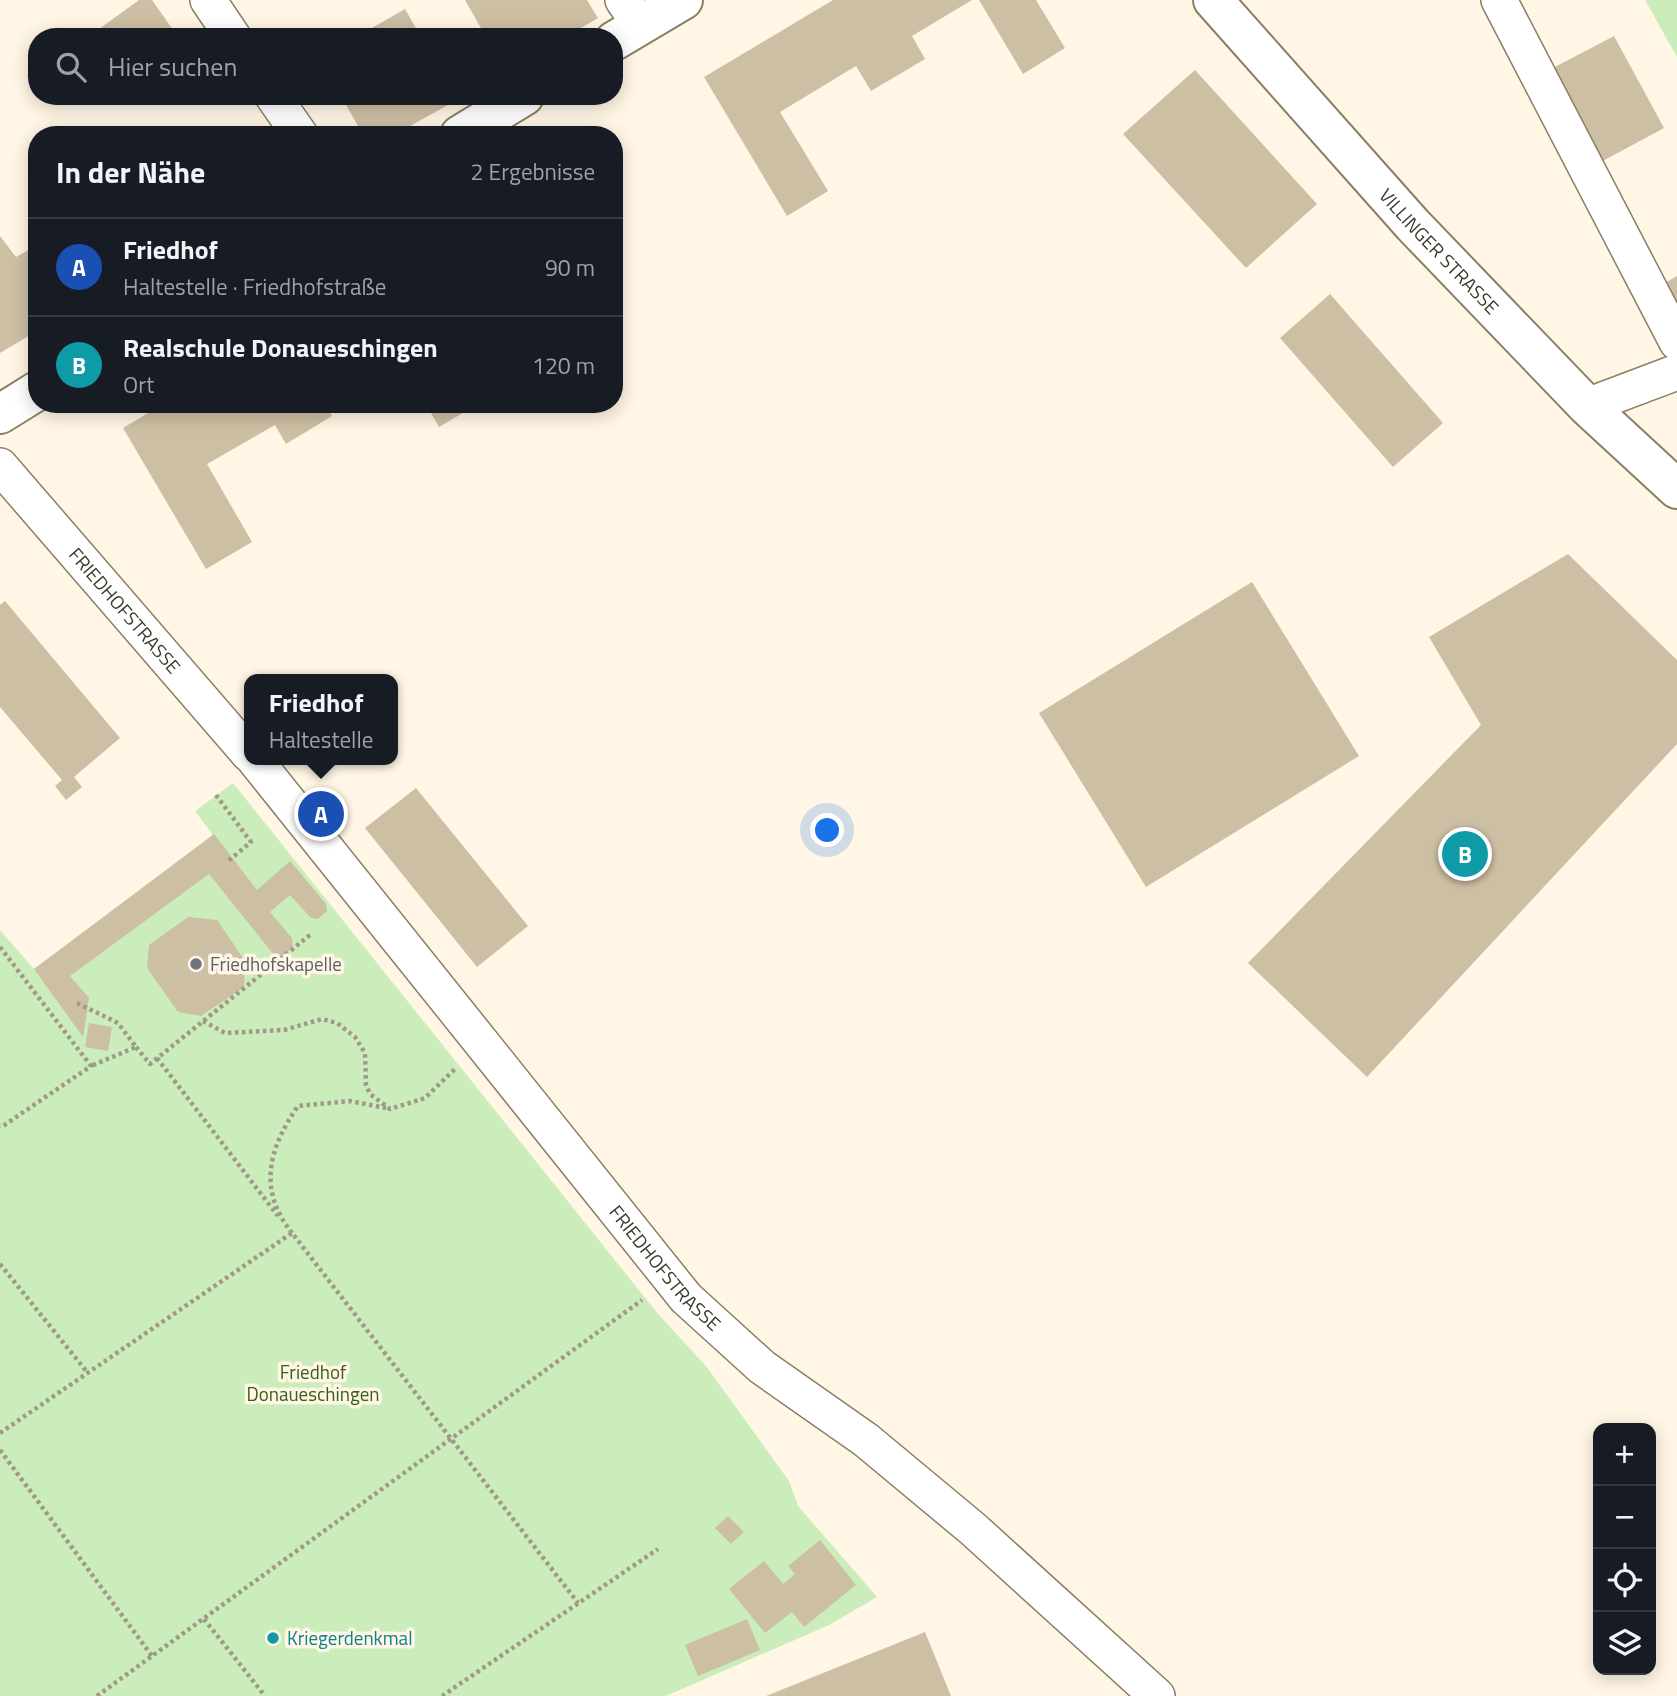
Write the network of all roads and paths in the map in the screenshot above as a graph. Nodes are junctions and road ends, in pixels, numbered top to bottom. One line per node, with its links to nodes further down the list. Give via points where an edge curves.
1 (208, 0): 6 (street)
2 (683, 0): 5 (main road)
3 (1213, 0): 14 (main road, VILLINGER STRASSE, via 1413,225)
4 (1499, 0): 11 (street)
5 (626, 22)
6 (227, 28)
7 (280, 105): 9 (street)
8 (509, 105): 10 (main road)
9 (293, 126)
10 (475, 126)
11 (1677, 342)
12 (1677, 372): 14 (street)
13 (28, 397): 15 (main road)
14 (1587, 406): 17 (main road, VILLINGER STRASSE)
15 (0, 414)
16 (0, 466): 18 (street, FRIEDHOFSTRASSE)
17 (1677, 489)
18 (244, 748)
19 (259, 765): 26 (street, FRIEDHOFSTRASSE)
20 (216, 795): 21 (path, via 251,842)
21 (227, 862)
22 (310, 936): 25 (path)
23 (0, 947): 29 (path)
24 (77, 1003): 27 (path, via 118,1023)
25 (203, 1021): 28 (path); 30 (path, via 225,1032 284,1030 321,1019 337,1023 355,1037 365,1053 370,1094)
26 (482, 1044): 30 (path, via 425,1098); 35 (street, FRIEDHOFSTRASSE)
27 (136, 1046): 28 (path, via 150,1063); 29 (path)
28 (157, 1058): 32 (path)
29 (90, 1066): 31 (path)
30 (390, 1109): 32 (path, via 350,1101 298,1105 272,1152 270,1187)
31 (0, 1126)
32 (281, 1220): 33 (path)
33 (292, 1233): 36 (path); 38 (path)
34 (0, 1264): 36 (path)
35 (671, 1280): 38 (path); 47 (street, FRIEDHOFSTRASSE, via 761,1367 866,1440)
36 (87, 1372): 37 (path)
37 (0, 1433)
38 (451, 1439): 41 (path); 42 (path)
39 (0, 1450): 43 (path)
40 (658, 1549): 41 (path)
41 (578, 1603): 46 (path)
42 (204, 1619): 43 (path); 45 (path)
43 (152, 1656): 44 (path)
44 (97, 1696)
45 (265, 1696)
46 (442, 1696)
47 (1157, 1696)

